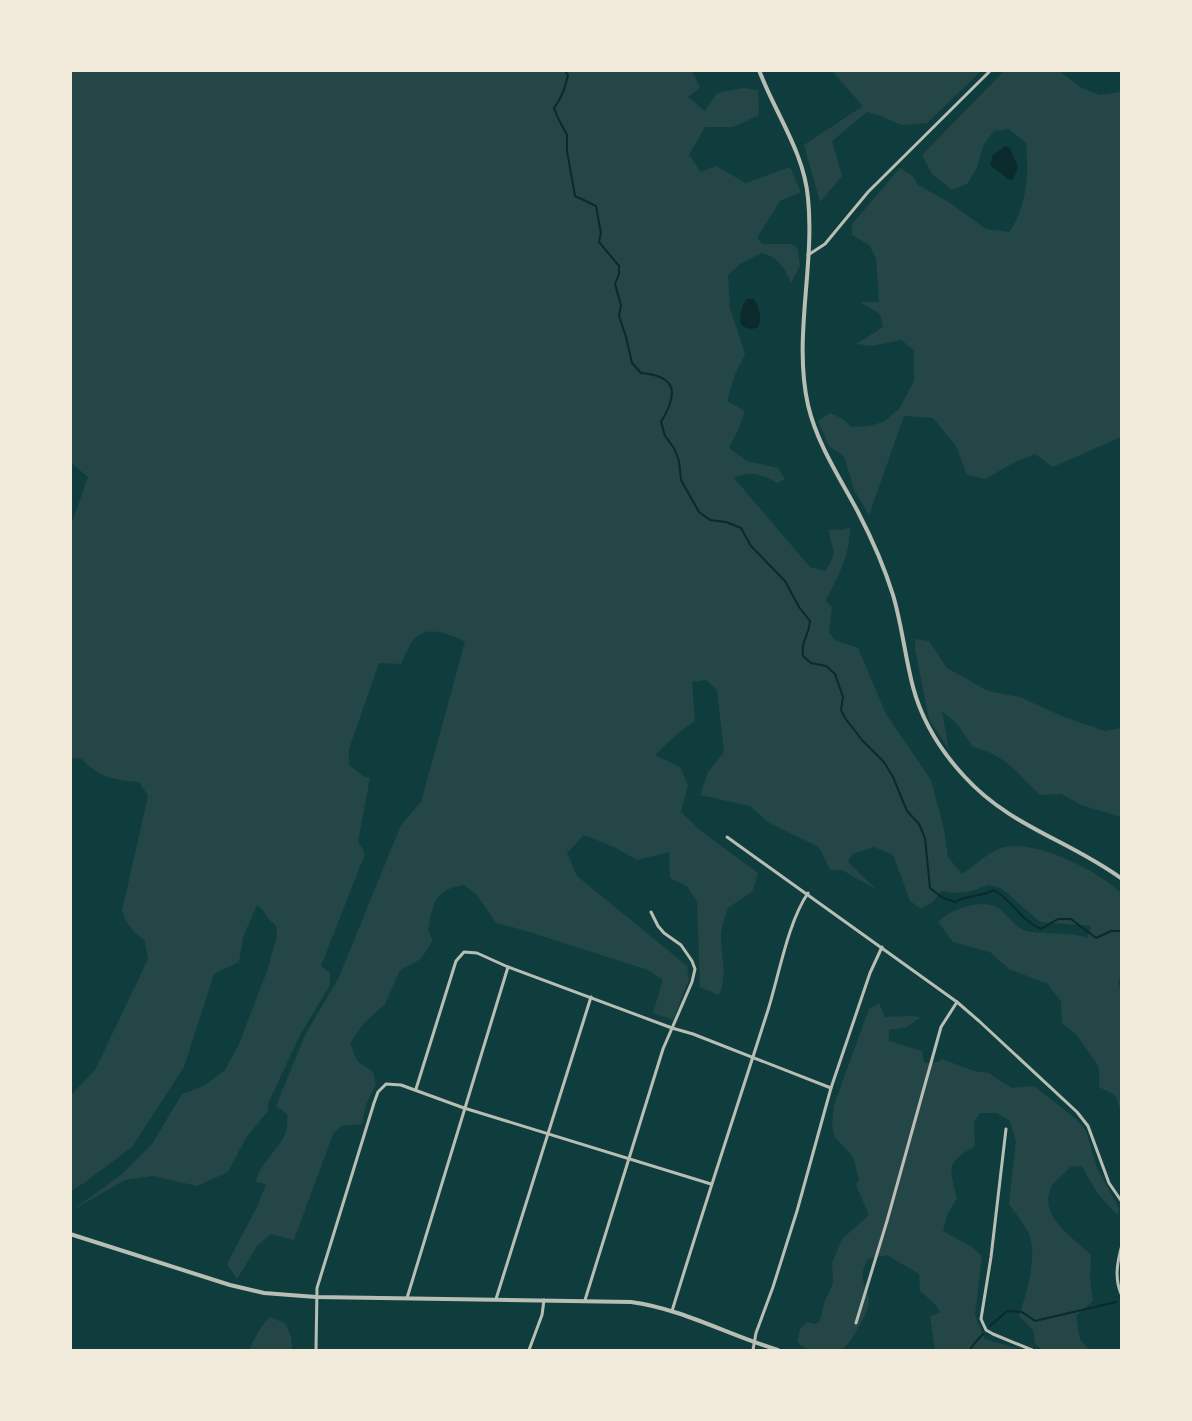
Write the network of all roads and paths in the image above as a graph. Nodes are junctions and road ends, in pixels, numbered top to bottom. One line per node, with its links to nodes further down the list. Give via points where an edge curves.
1 (759, 70): 3 (street, via 805,176)
2 (991, 70): 3 (street, via 868,192 825,244)
3 (808, 255): 5 (street, via 804,358 808,406 820,440 886,572 922,716 942,750 975,788 1010,816)
4 (727, 837): 6 (street)
5 (1122, 879)
6 (808, 893): 8 (street); 13 (street, via 797,912)
7 (651, 912): 12 (street, via 664,933 681,945 695,969)
8 (882, 947): 11 (street); 14 (street)
9 (508, 967): 10 (street); 15 (street, via 477,953 464,952 460,956); 16 (street)
10 (591, 997): 12 (street); 18 (street)
11 (957, 1002): 21 (street, via 1077,1112 1088,1126 1108,1183); 31 (street, via 941,1027)
12 (672, 1028): 13 (street); 19 (street)
13 (753, 1057): 14 (street); 20 (street)
14 (831, 1088): 32 (street, via 797,1211)
15 (416, 1089): 16 (street); 25 (street, via 386,1084 378,1092)
16 (464, 1108): 18 (street); 26 (street)
17 (1006, 1129): 37 (street, via 981,1319 986,1330)
18 (548, 1132): 19 (street); 27 (street)
19 (630, 1158): 20 (street); 29 (street)
20 (711, 1184): 30 (street)
21 (1122, 1202)
22 (70, 1234): 25 (street, via 230,1286)
23 (1122, 1245): 24 (street, via 1116,1281)
24 (1122, 1296)
25 (316, 1297): 26 (street); 33 (street)
26 (407, 1298): 27 (street)
27 (496, 1299): 28 (street)
28 (544, 1300): 29 (street); 34 (street)
29 (585, 1300): 30 (street, via 631,1302)
30 (672, 1311): 32 (street)
31 (856, 1323)
32 (753, 1343): 35 (street); 36 (street)
33 (316, 1350)
34 (529, 1350)
35 (753, 1350)
36 (778, 1350)
37 (1032, 1350)

